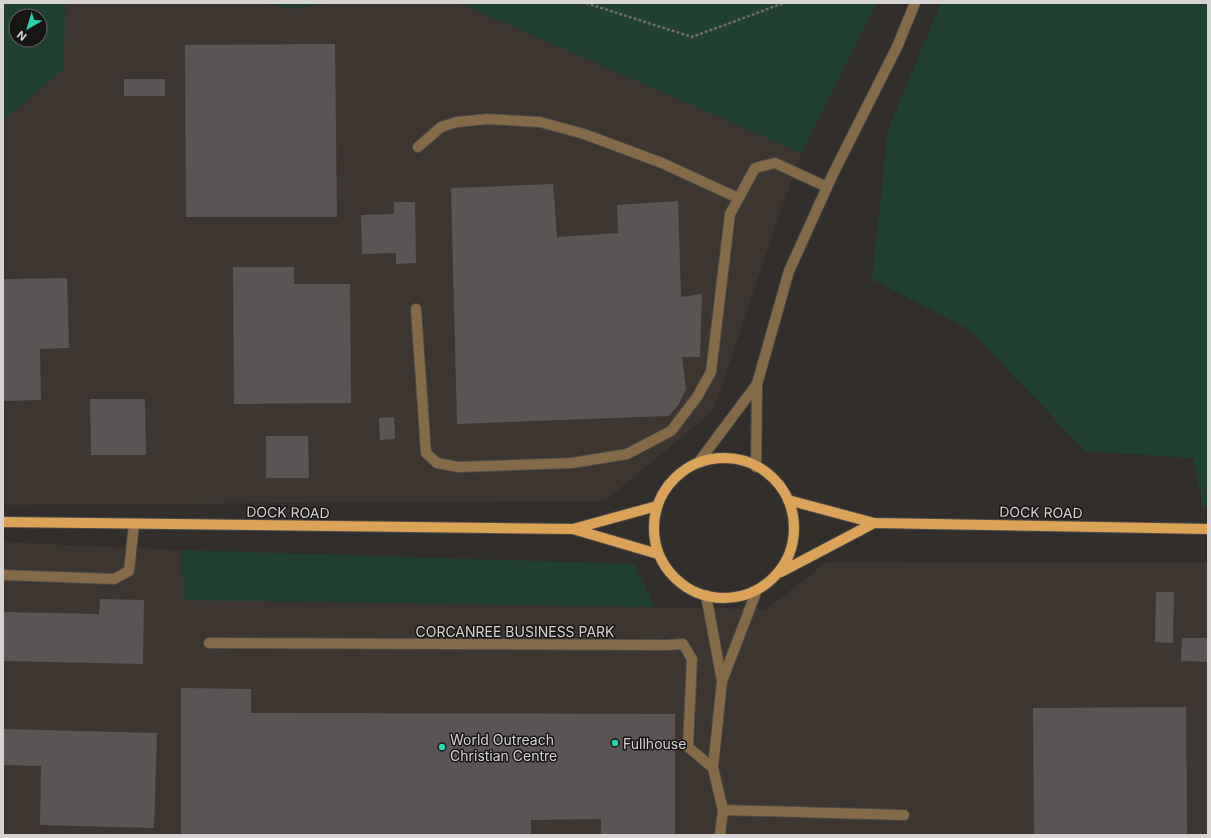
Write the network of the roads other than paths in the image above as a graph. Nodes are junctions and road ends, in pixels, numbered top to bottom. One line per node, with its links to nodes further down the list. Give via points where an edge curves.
1 (915, 3): 3 (street, via 897,47)
2 (418, 147): 4 (street, via 441,127 458,122 487,119 540,122 584,134 662,163)
3 (827, 187): 4 (street, via 775,163 755,168); 6 (street, via 789,271)
4 (738, 198): 5 (street, via 730,214 711,372 697,397 670,431 627,454 572,464 458,467 436,463 426,453)
5 (416, 309)
6 (757, 384): 7 (street); 8 (street)
7 (698, 463): 8 (main road, via 728,458); 10 (main road, via 673,479)
8 (756, 467): 9 (main road, via 775,481)
9 (788, 500): 12 (main road, DOCK ROAD); 17 (main road, via 794,520 794,538 789,557)
10 (657, 506): 14 (main road, DOCK ROAD); 16 (main road, via 654,531)
11 (3, 522): 13 (main road, DOCK ROAD)
12 (874, 523): 15 (main road, DOCK ROAD); 17 (main road, DOCK ROAD)
13 (134, 524): 14 (main road, DOCK ROAD); 18 (street, via 129,571 114,579)
14 (573, 529): 16 (main road, DOCK ROAD)
15 (1208, 529)
16 (658, 554): 20 (main road, via 666,568 678,580)
17 (779, 573): 19 (main road, via 772,581)
18 (3, 575)
19 (757, 590): 20 (main road, via 733,598); 22 (street)
20 (706, 595): 22 (street)
21 (208, 643): 23 (street, CORCANREE BUSINESS PARK, via 658,646 683,644 692,659 688,747)
22 (722, 682): 23 (street)
23 (713, 768): 24 (street)
24 (722, 810): 25 (street); 26 (street)
25 (904, 815)
26 (720, 835)

